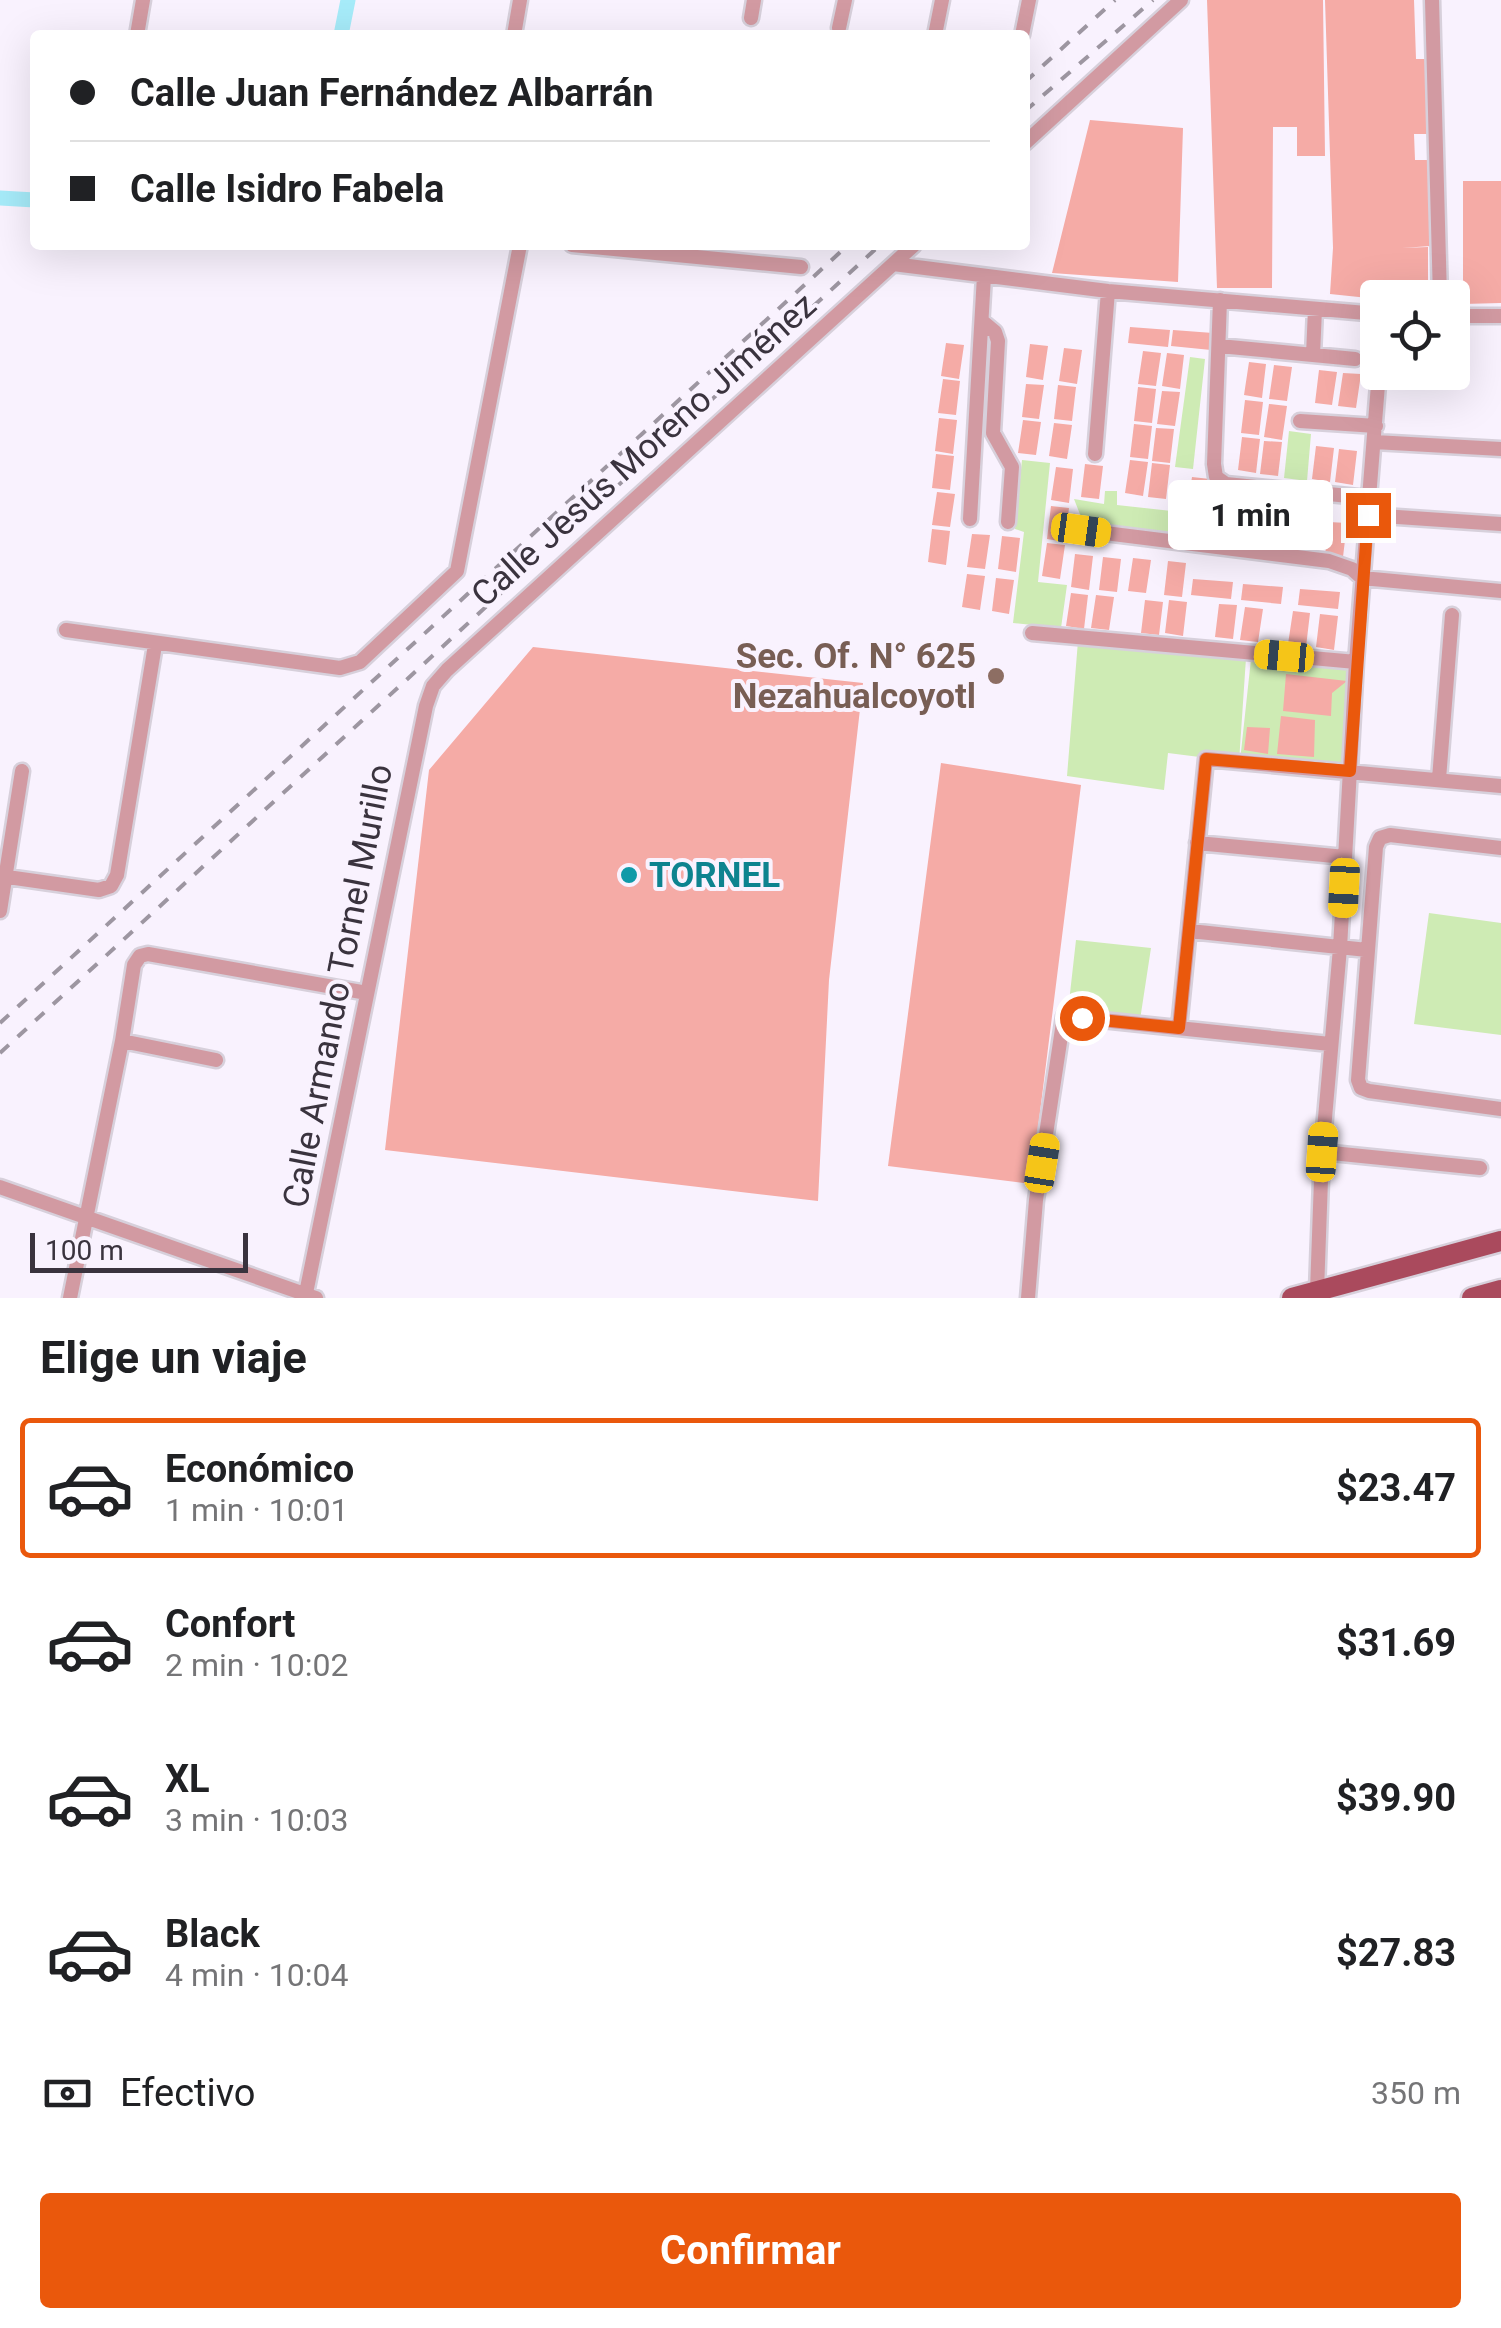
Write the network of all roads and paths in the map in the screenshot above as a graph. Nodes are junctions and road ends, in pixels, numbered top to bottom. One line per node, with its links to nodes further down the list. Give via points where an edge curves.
1 (143, 0): 11 (street)
2 (520, 0): 12 (street)
3 (754, 0): 9 (street)
4 (845, 0): 10 (street)
5 (942, 0): 13 (street)
6 (1029, 0): 14 (street)
7 (1181, 0): 15 (street)
8 (1432, 0): 22 (street)
9 (750, 18)
10 (839, 28)
11 (138, 30)
12 (515, 30)
13 (936, 30)
14 (1023, 30)
15 (1030, 138)
16 (519, 250): 49 (street, via 456,571 350,667)
17 (624, 250): 20 (street)
18 (908, 250): 19 (street, Calle Jesús Moreno Jiménez)
19 (893, 264): 21 (street); 51 (street, Calle Jesús Moreno Jiménez)
20 (801, 267)
21 (984, 276): 23 (street); 29 (street)
22 (1440, 280)
23 (1108, 291): 24 (street); 37 (street)
24 (1220, 300): 25 (street); 30 (street)
25 (1315, 308): 26 (street); 31 (street)
26 (1360, 312)
27 (1470, 316): 28 (street)
28 (1501, 316)
29 (983, 322): 40 (street); 41 (street, via 998,340 994,433 1012,468)
30 (1219, 346): 31 (street); 38 (street, via 1216,477 1226,484)
31 (1314, 355): 32 (street)
32 (1355, 359)
33 (1378, 390): 35 (street)
34 (1300, 421): 35 (street)
35 (1375, 434): 36 (street); 38 (street)
36 (1501, 449)
37 (1096, 454)
38 (1370, 498): 39 (street)
39 (1368, 515): 42 (street); 44 (street)
40 (970, 519)
41 (1008, 522)
42 (1501, 524)
43 (1081, 530): 44 (street, via 1329,561)
44 (1362, 578): 45 (street); 50 (street)
45 (1501, 591)
46 (1452, 615): 54 (street)
47 (66, 630): 49 (street)
48 (1032, 633): 50 (street)
49 (155, 645): 59 (street, via 111,886)
50 (1356, 662): 53 (street)
51 (433, 686): 64 (street, Calle Armando Tornel Murillo)
52 (22, 771): 59 (street)
53 (1350, 771): 54 (street); 56 (street, via 1206,759); 58 (street)
54 (1439, 779): 55 (street)
55 (1501, 786)
56 (1198, 843): 58 (street); 61 (street)
57 (1501, 848): 63 (street, via 1380,838)
58 (1345, 857): 62 (street)
59 (3, 877): 60 (street)
60 (0, 911)
61 (1190, 932): 62 (street); 65 (street)
62 (1340, 948): 63 (street); 67 (street)
63 (1367, 950): 69 (street, via 1362,1088)
64 (367, 993): 66 (street, via 148,954 134,965); 77 (street, Calle Armando Tornel Murillo)
65 (1179, 1028): 67 (street); 79 (street, via 1064,1016)
66 (122, 1042): 68 (street); 73 (street)
67 (1330, 1044): 70 (street)
68 (216, 1060)
69 (1501, 1109)
70 (1322, 1152): 71 (street); 76 (street)
71 (1480, 1168)
72 (0, 1188): 73 (street)
73 (87, 1216): 77 (street); 78 (street)
74 (1501, 1241): 76 (main road)
75 (1501, 1290): 81 (main road)
76 (1317, 1291): 80 (main road)
77 (309, 1297)
78 (70, 1298)
79 (1028, 1298)
80 (1292, 1298)
81 (1472, 1298)

